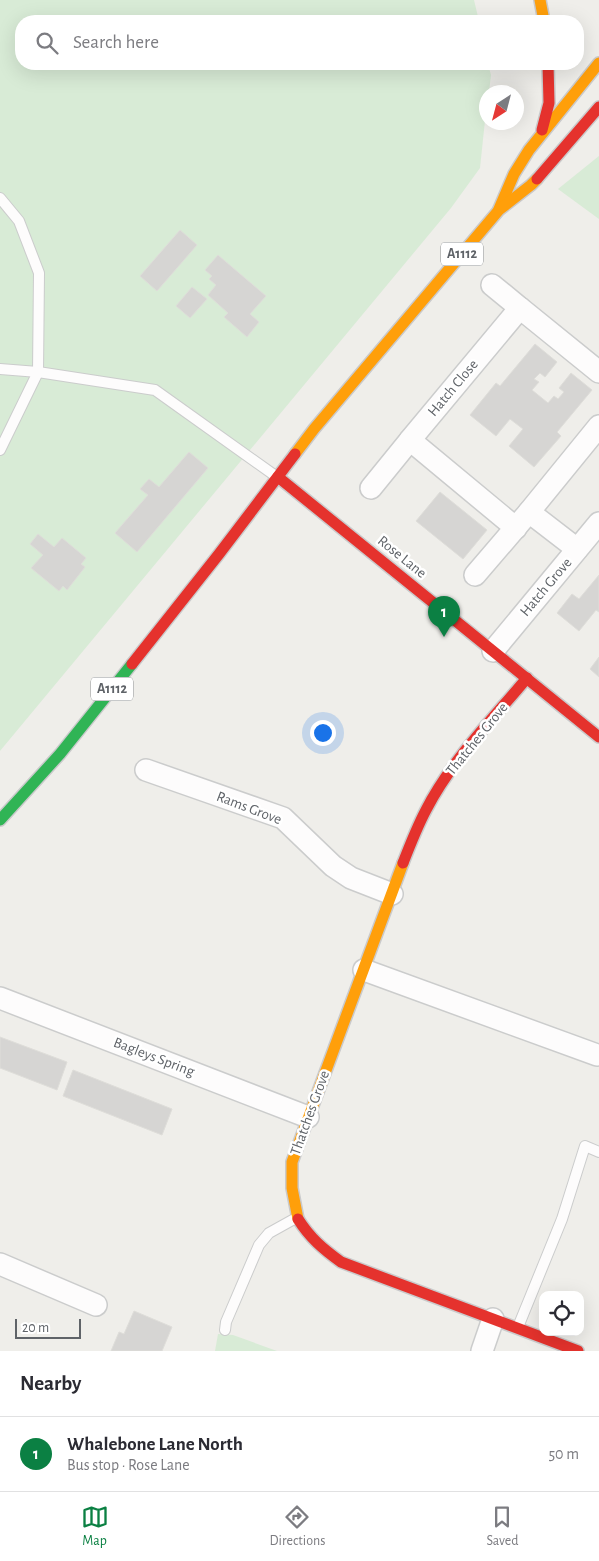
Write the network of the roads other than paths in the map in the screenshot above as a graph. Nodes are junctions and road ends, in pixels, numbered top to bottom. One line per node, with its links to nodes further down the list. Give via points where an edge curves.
1 (540, 0): 2 (street)
2 (543, 15)
3 (599, 63): 7 (street, A1112)
4 (548, 70): 7 (street, A1112, via 547,116)
5 (599, 107): 8 (street, A1112)
6 (584, 144): 8 (street, A1112)
7 (530, 150): 10 (street, A1112, via 514,174)
8 (549, 167): 10 (street, A1112)
9 (0, 198): 14 (lane, via 19,221 39,273)
10 (499, 210): 19 (street, A1112, via 314,430)
11 (492, 285): 12 (street)
12 (520, 308): 15 (street); 17 (street, Hatch Close)
13 (0, 369): 14 (lane)
14 (38, 372): 18 (lane); 19 (lane, via 155,390)
15 (599, 372)
16 (599, 426): 21 (street)
17 (410, 440): 20 (street, Hatch Close); 23 (street)
18 (0, 450)
19 (278, 478): 26 (street, Rose Lane); 30 (street, A1112, via 60,754)
20 (370, 488)
21 (530, 512): 23 (street); 24 (street)
22 (599, 523): 24 (street, Hatch Grove)
23 (516, 528): 25 (street)
24 (577, 549): 26 (street, Hatch Grove)
25 (475, 575)
26 (493, 651): 27 (street, Rose Lane)
27 (527, 678): 28 (street, Rose Lane); 31 (street, Thatches Grove, via 479,734 430,802)
28 (599, 737)
29 (146, 770): 31 (street, Rams Grove, via 283,818 333,866 351,878)
30 (0, 820)
31 (392, 894): 32 (street, Thatches Grove)
32 (364, 970): 34 (street); 35 (street, Thatches Grove)
33 (0, 998): 35 (street, Bagleys Spring)
34 (597, 1055)
35 (308, 1117): 37 (street, Thatches Grove, via 292,1162)
36 (599, 1152): 41 (lane, via 584,1146 562,1219)
37 (297, 1217): 40 (street, Thatches Grove, via 320,1248 341,1262); 42 (lane, via 269,1233 259,1245)
38 (0, 1264): 39 (street)
39 (96, 1304)
40 (493, 1319): 41 (street, Thatches Grove); 43 (street)
41 (518, 1328): 44 (street, Thatches Grove)
42 (225, 1330)
43 (482, 1351)
44 (578, 1351)

